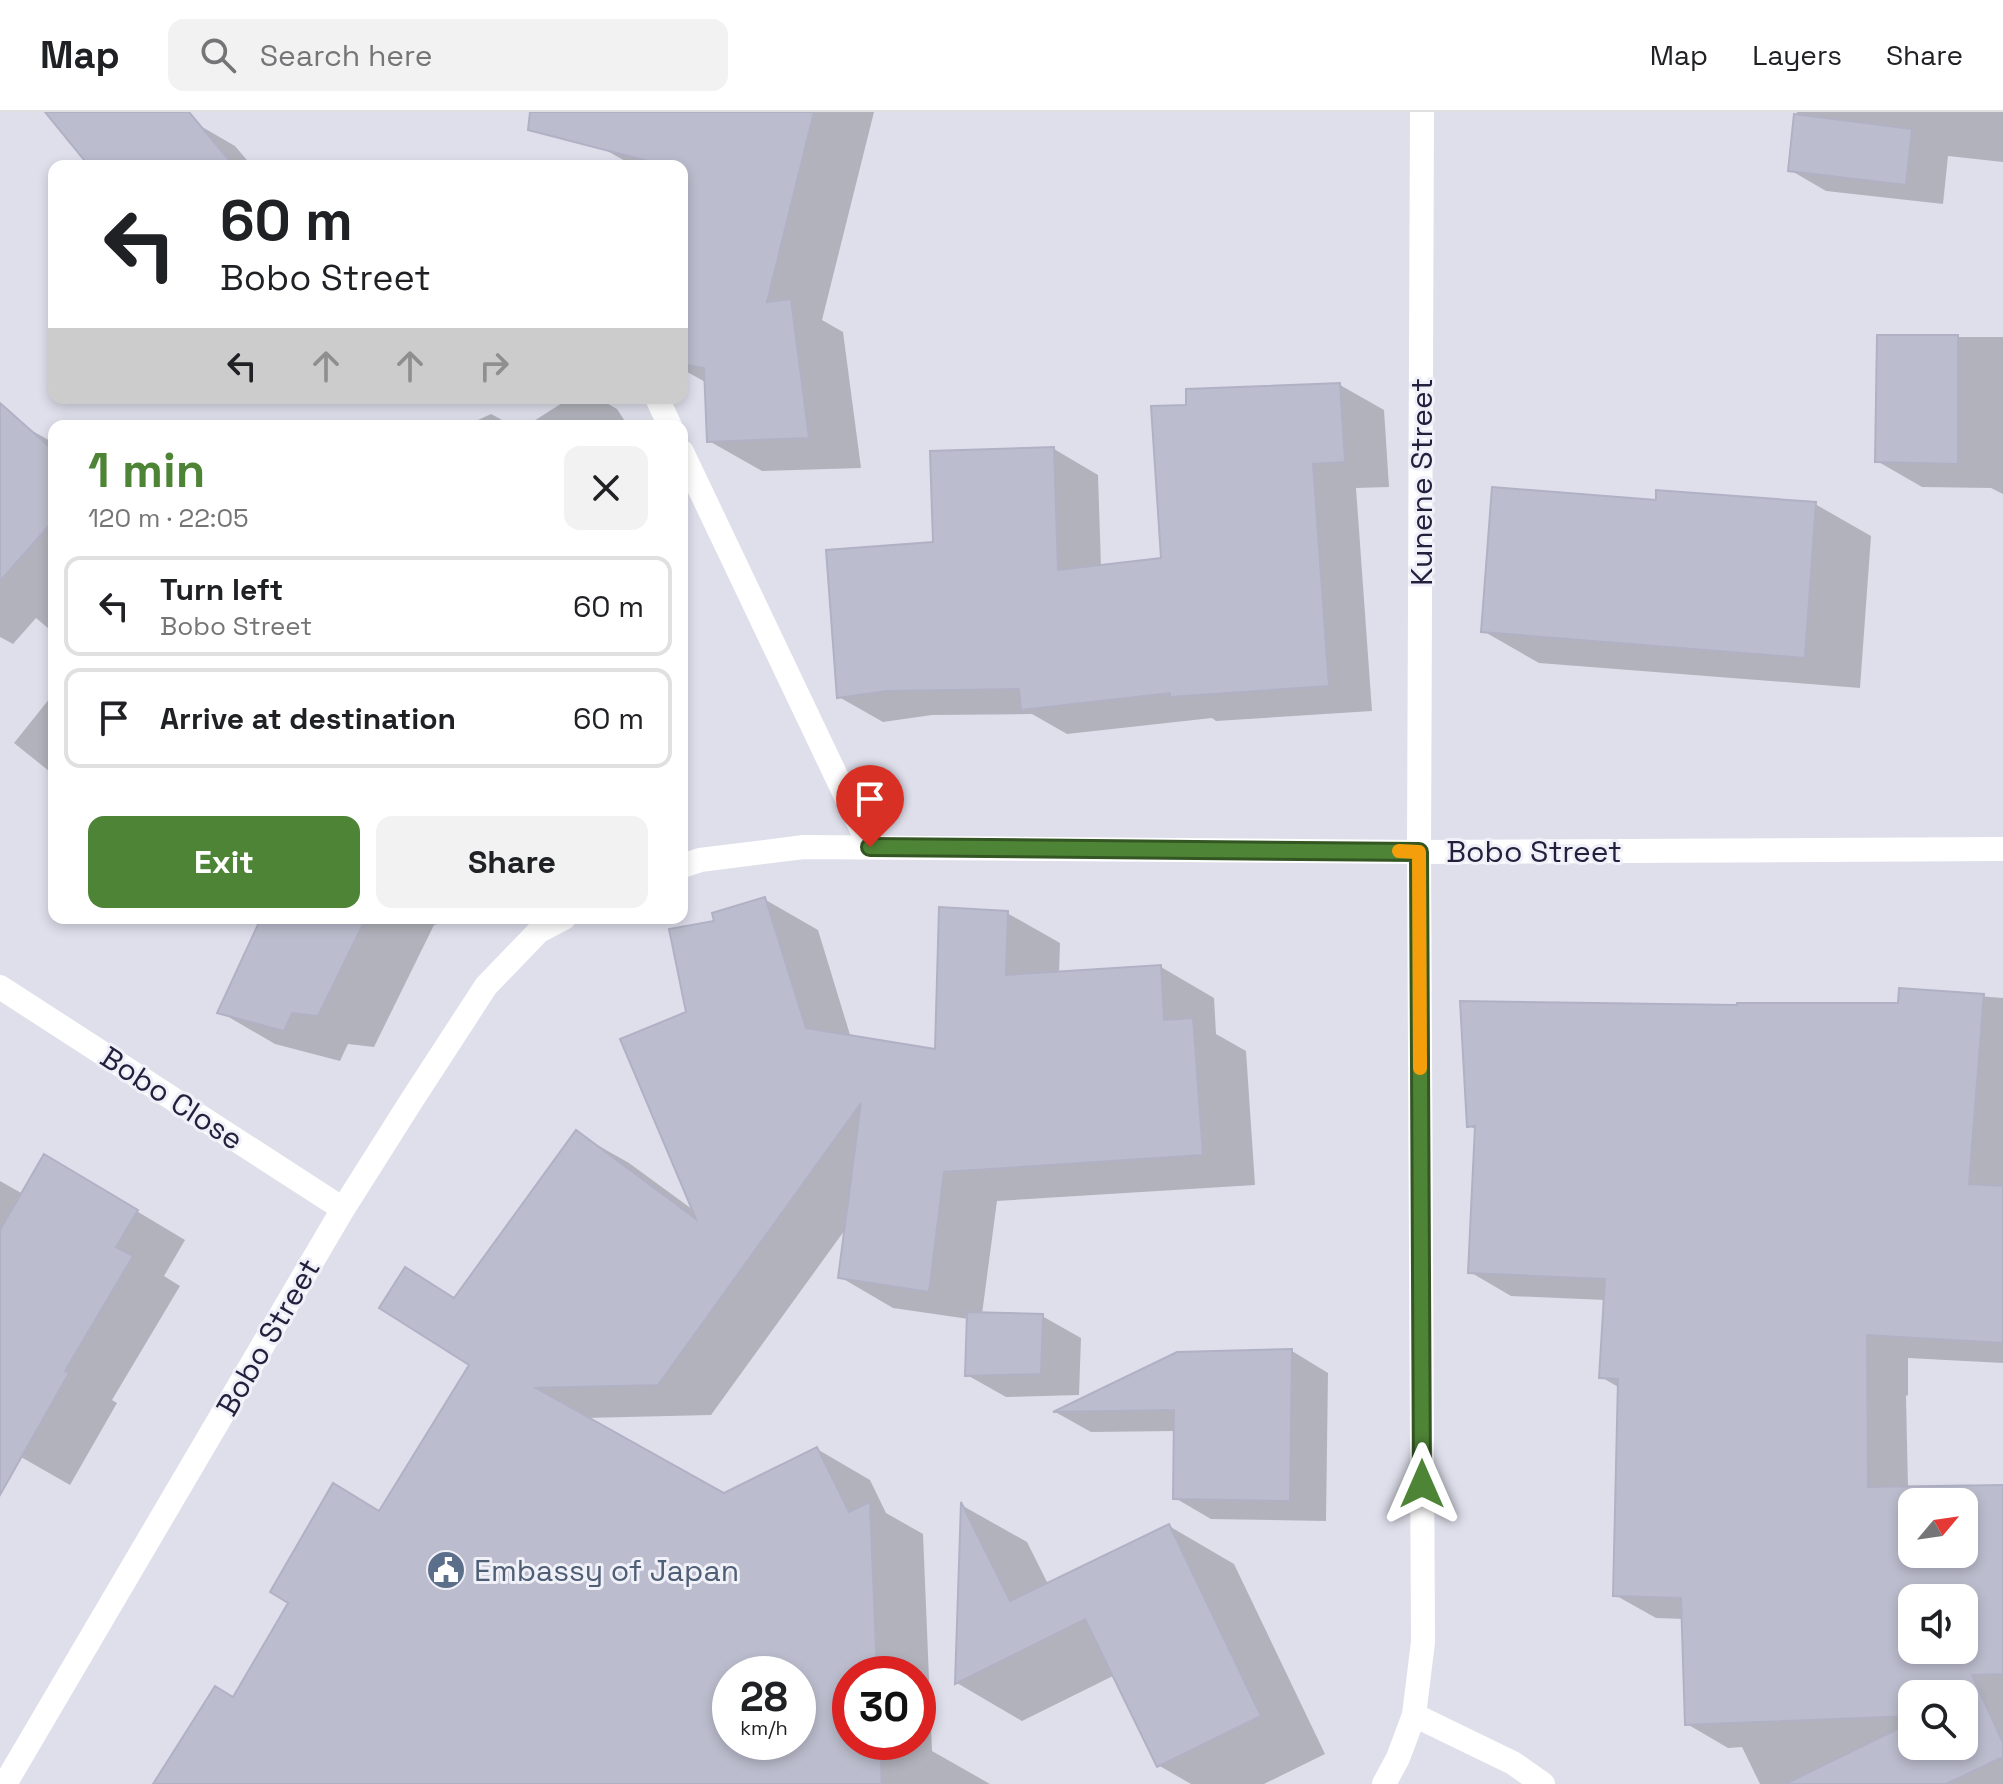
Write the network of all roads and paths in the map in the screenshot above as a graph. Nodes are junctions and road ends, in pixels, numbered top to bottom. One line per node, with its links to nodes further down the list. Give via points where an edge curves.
1 (1422, 112): 5 (street, Kunene Street)
2 (688, 465): 3 (street)
3 (870, 847): 5 (street, Bobo Street); 6 (street, Bobo Street, via 804,847)
4 (2003, 849): 5 (street, Bobo Street)
5 (1419, 852): 10 (street, Kunene Street, via 1423,1642)
6 (688, 864)
7 (552, 924): 9 (street, Bobo Street, via 539,931 486,986)
8 (0, 987): 9 (street, Bobo Close)
9 (343, 1209): 11 (street, Bobo Street)
10 (1414, 1715): 12 (street, Kunene Street); 13 (street, via 1513,1763)
11 (5, 1784)
12 (1384, 1784)
13 (1543, 1784)

